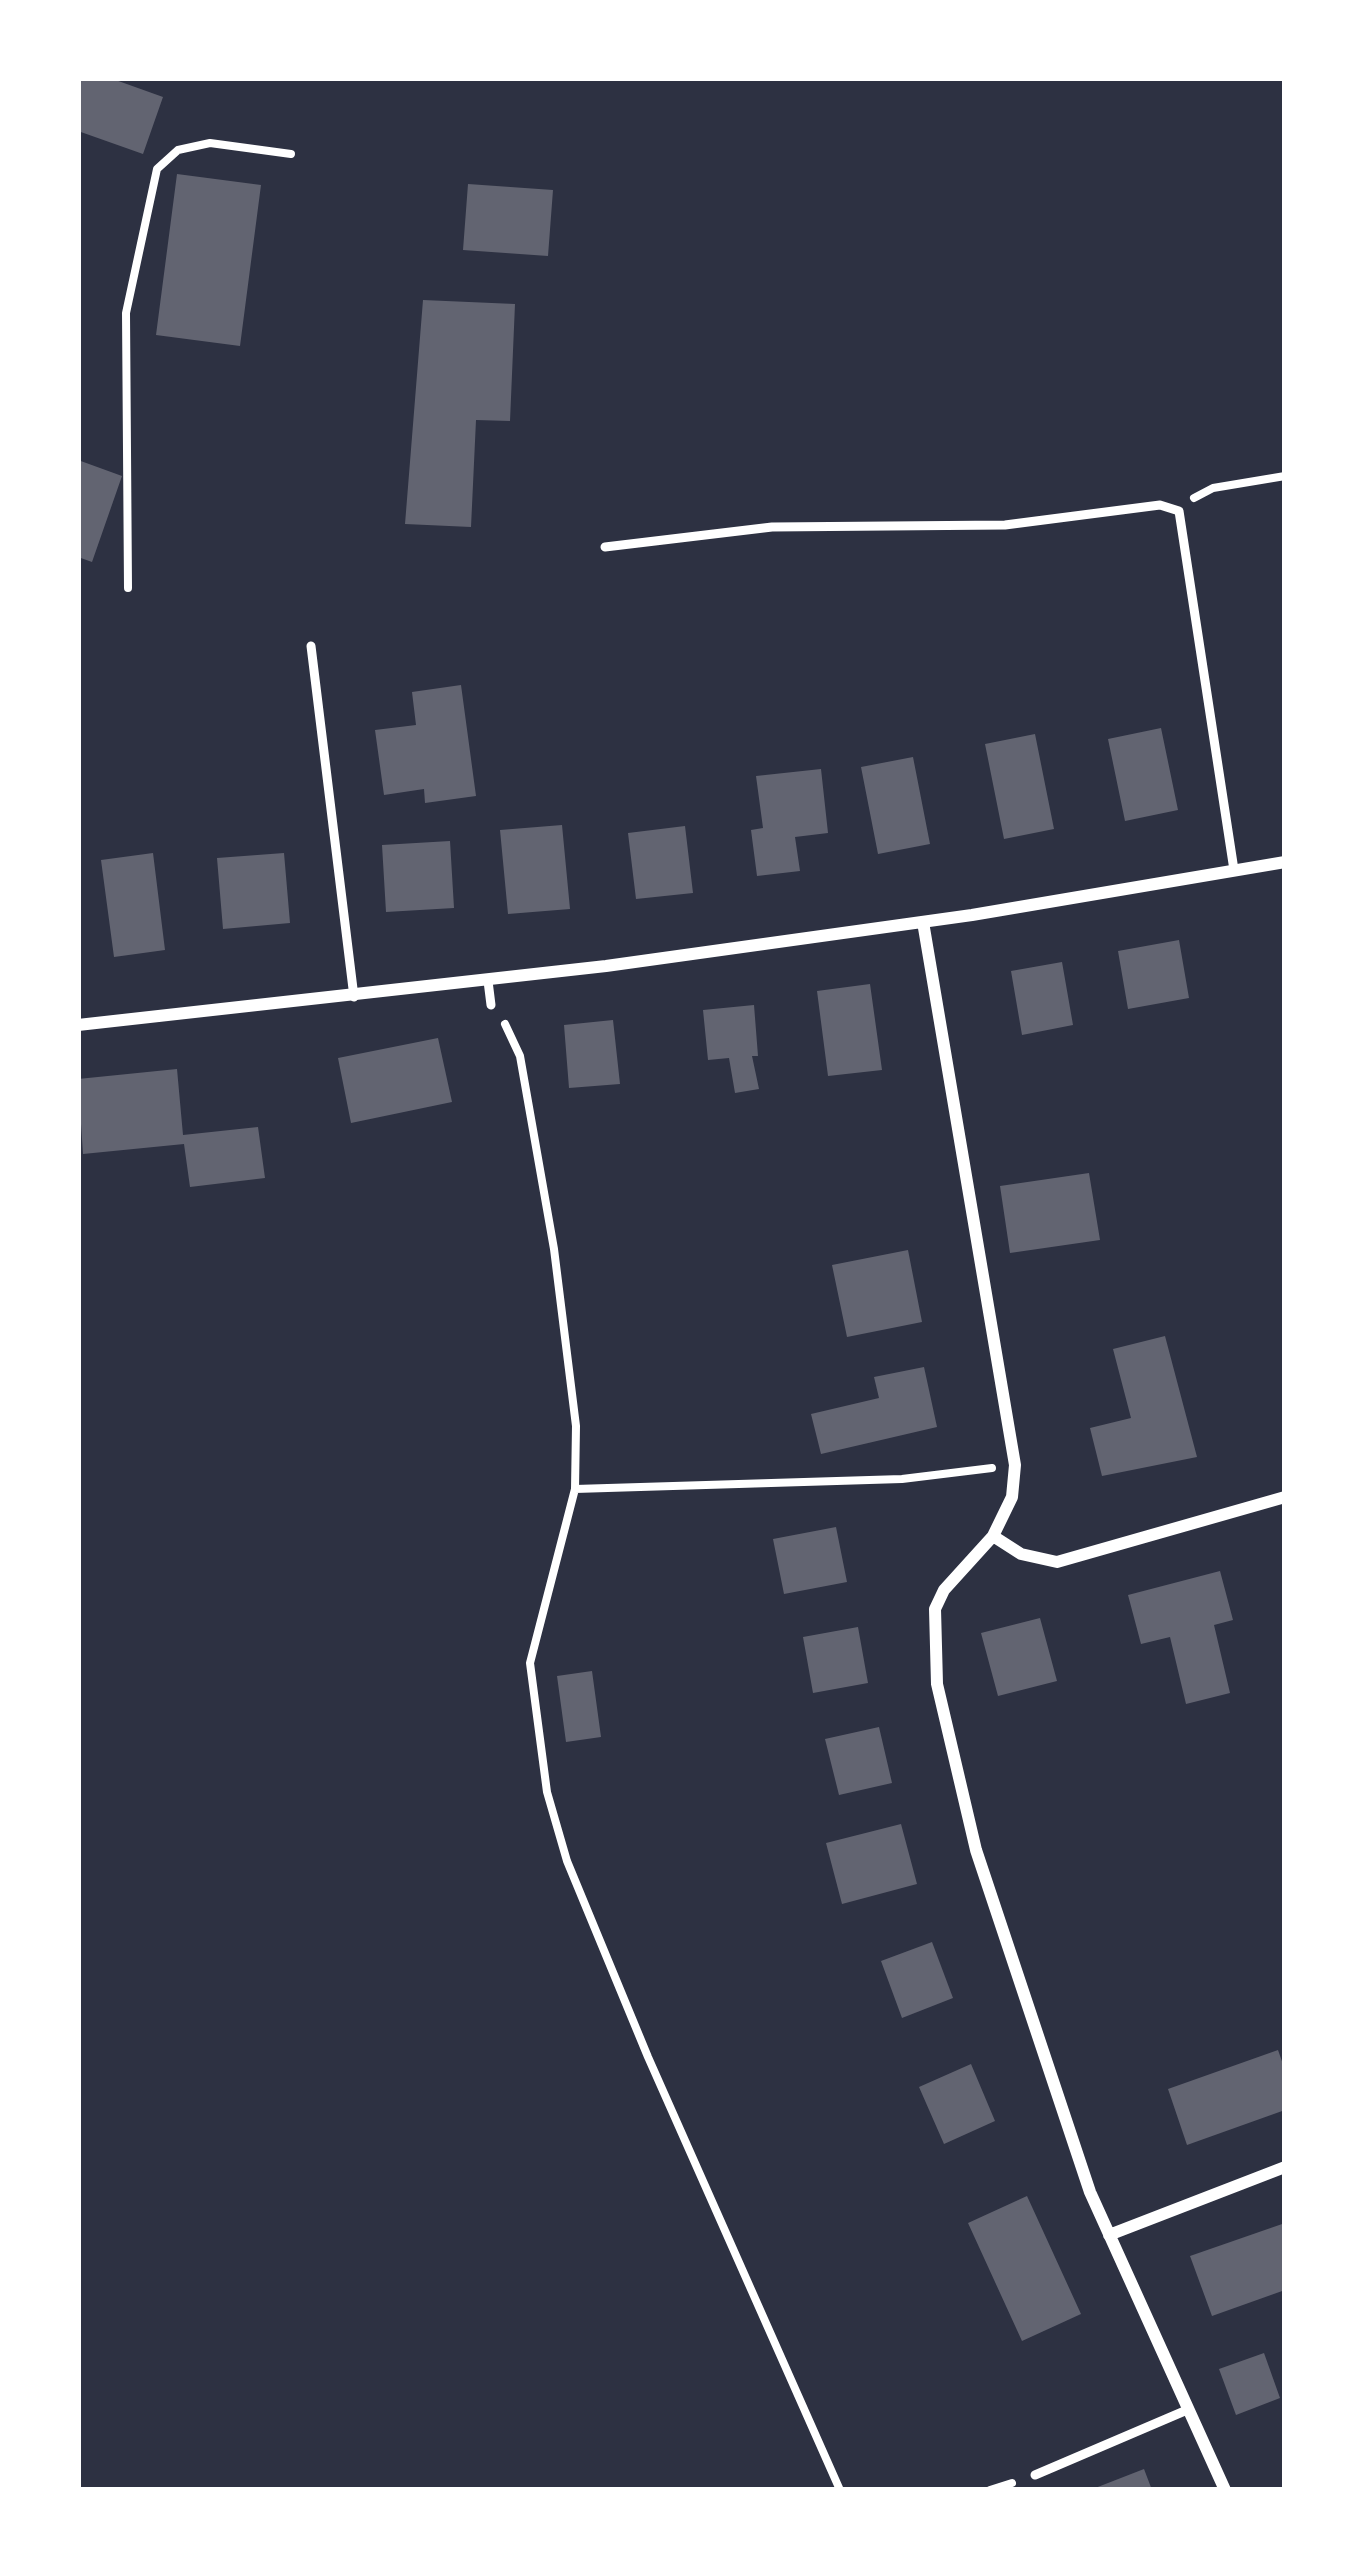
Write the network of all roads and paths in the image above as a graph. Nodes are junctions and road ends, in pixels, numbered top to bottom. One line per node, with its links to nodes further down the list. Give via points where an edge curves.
1 (291, 154): 5 (path, via 210,143 178,150 158,170 125,313)
2 (1285, 476): 3 (path, via 1214,488)
3 (1179, 511): 4 (lane, via 1160,505 1006,525 772,526); 8 (lane)
4 (605, 547)
5 (128, 587)
6 (311, 646): 11 (lane)
7 (1285, 862): 8 (street)
8 (1234, 870): 9 (street)
9 (923, 922): 10 (street); 14 (street)
10 (488, 981): 11 (street); 12 (lane)
11 (354, 997): 13 (street)
12 (491, 1005): 15 (path, via 520,1056 550,1227 576,1426)
13 (78, 1025)
14 (1015, 1465): 15 (path, via 902,1479); 17 (street, via 1012,1496)
15 (575, 1489): 22 (path, via 530,1663 547,1792 567,1862)
16 (1285, 1497): 17 (street, via 1057,1562 1021,1554)
17 (993, 1536): 19 (street, via 935,1609 937,1684 1015,1975)
18 (1285, 2167): 19 (street)
19 (1109, 2235): 20 (street)
20 (1187, 2410): 21 (lane); 23 (street)
21 (1035, 2474)
22 (840, 2490)
23 (1225, 2490)

